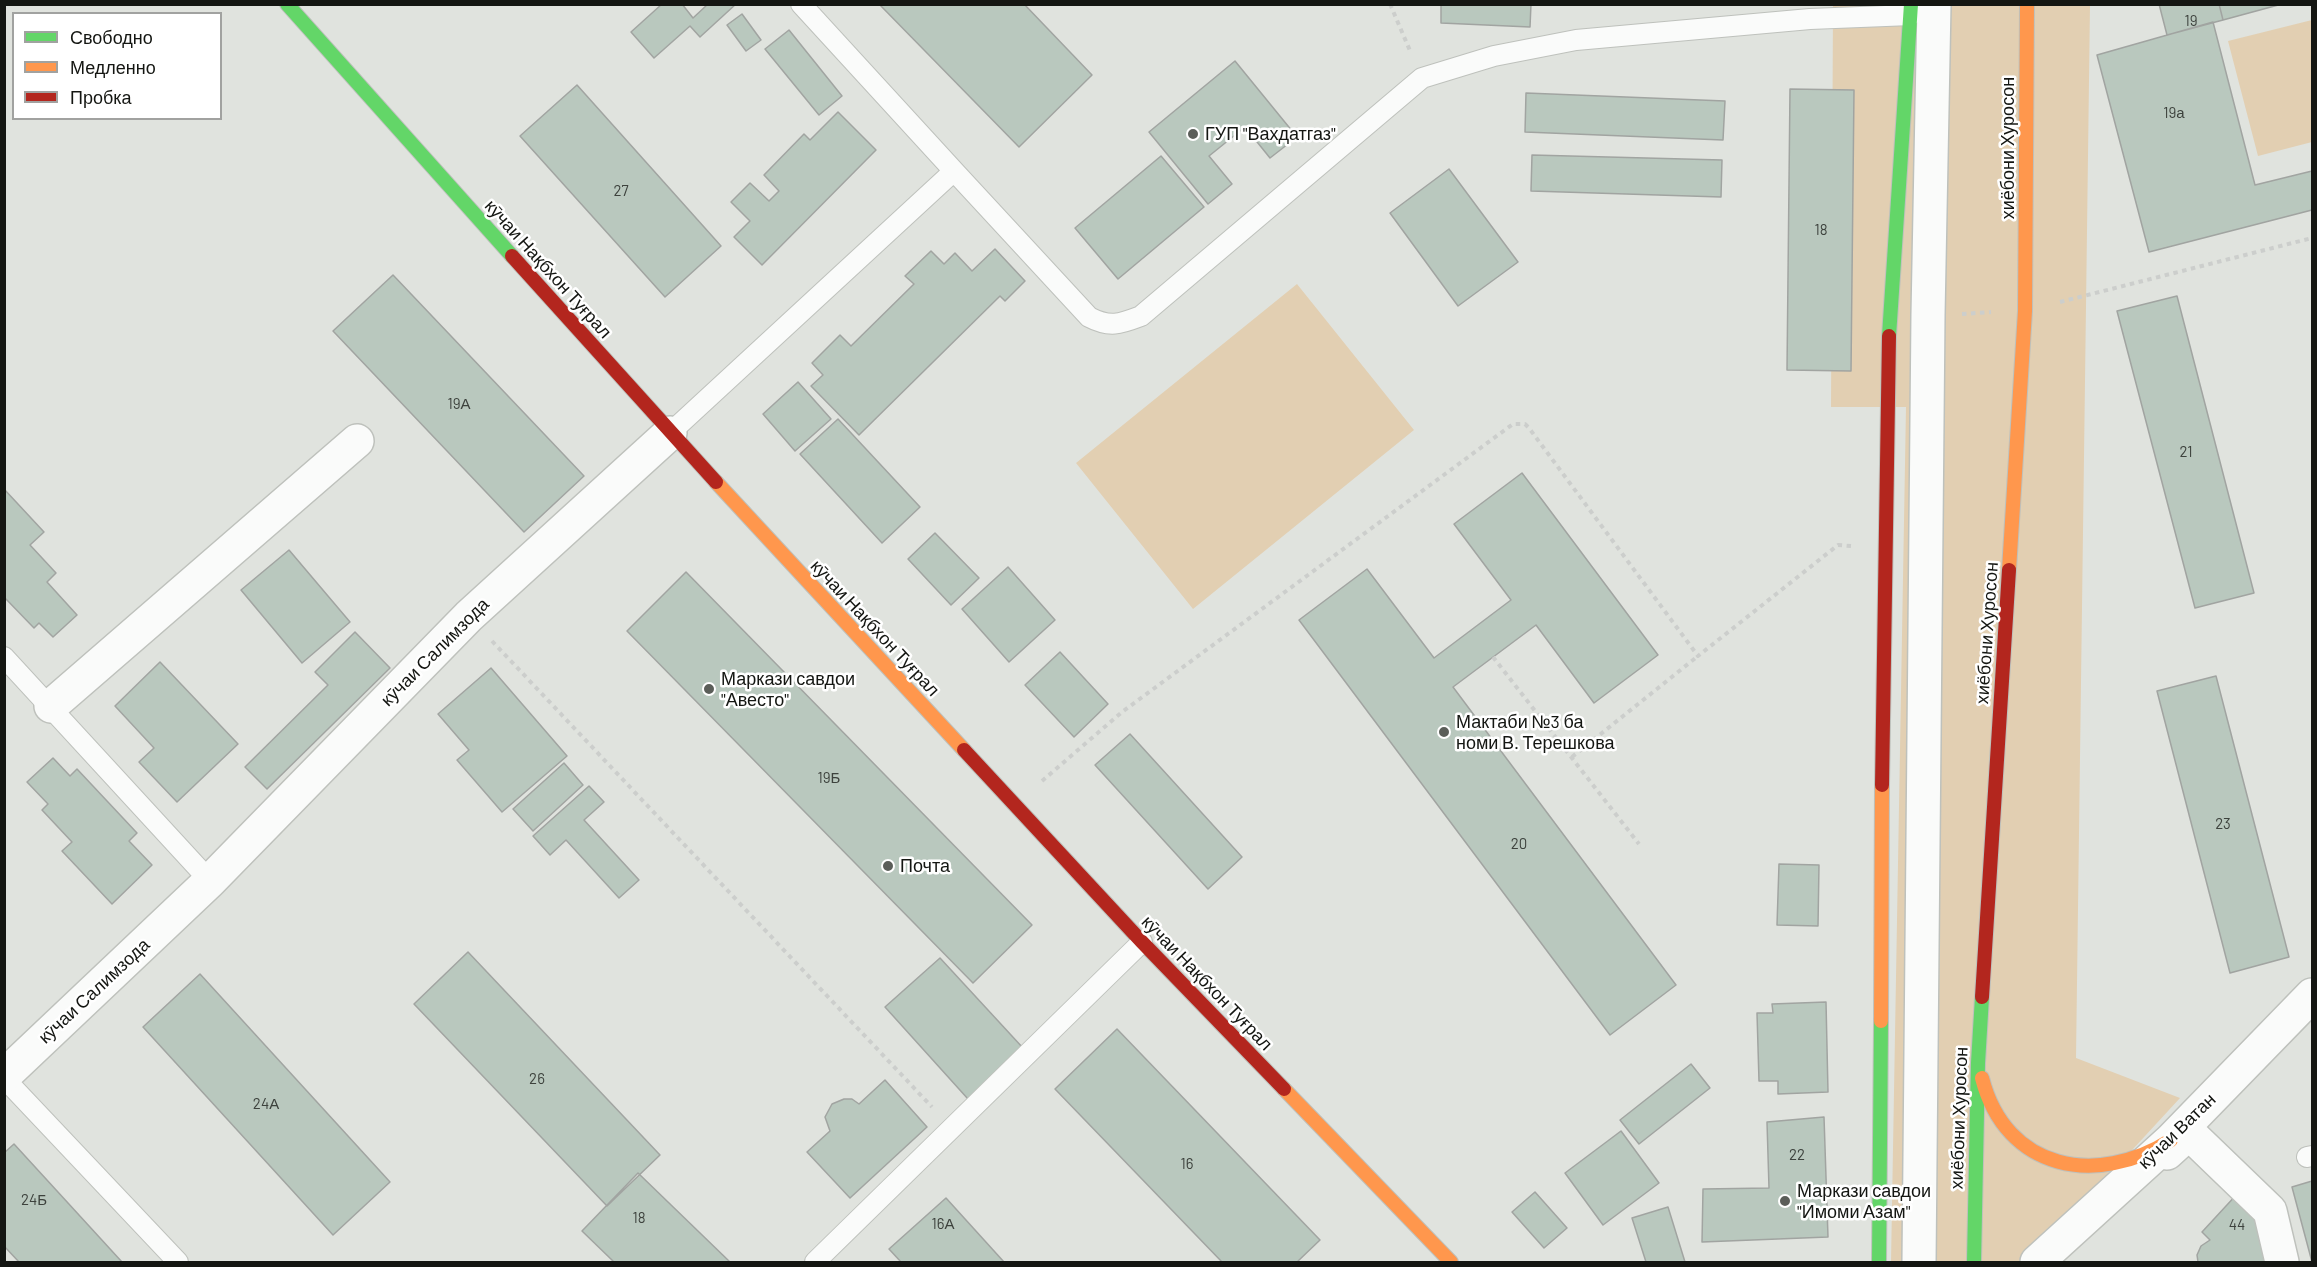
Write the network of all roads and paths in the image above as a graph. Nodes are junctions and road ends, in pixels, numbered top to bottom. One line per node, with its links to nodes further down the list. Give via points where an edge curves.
1 (287, 4): 11 (street, кӯчаи Нақбхон Туғрал)
2 (801, 4): 7 (lane)
3 (1390, 4): 6 (path)
4 (2027, 4): 9 (street, хиёбони Хуросон)
5 (1918, 8): 6 (lane, via 1576,40 1494,56); 10 (street); 32 (street, via 1889,338)
6 (1422, 78): 7 (lane, via 1141,316 1118,325 1102,324 1089,317)
7 (954, 171): 11 (lane)
8 (2313, 238): 9 (path)
9 (2025, 311): 10 (path); 25 (street, хиёбони Хуросон)
10 (1928, 315): 33 (street)
11 (670, 433): 14 (street, кӯчаи Салимзода); 20 (street, кӯчаи Нақбхон Туғрал)
12 (357, 441): 18 (street)
13 (1838, 545): 15 (path)
14 (469, 616): 22 (street, кӯчаи Салимзода); 27 (path)
15 (1698, 656): 19 (path); 20 (path, via 1529,428 1513,424 1122,712)
16 (4, 657): 18 (lane)
17 (1493, 657): 19 (path)
18 (51, 706): 22 (lane)
19 (1572, 757): 21 (path)
20 (1015, 804): 23 (street, кӯчаи Нақбхон Туғрал)
21 (1639, 844)
22 (210, 881): 26 (street, кӯчаи Салимзода)
23 (1142, 942): 27 (lane); 31 (street, кӯчаи Нақбхон Туғрал)
24 (2313, 995): 28 (street, кӯчаи Ватан)
25 (1978, 1063): 28 (street, via 1984,1090 1997,1115 2031,1151 2054,1162 2080,1167 2120,1163 2146,1155); 34 (street, хиёбони Хуросон)
26 (4, 1077): 29 (lane, кӯчаи Салимзода)
27 (952, 1129): 30 (lane)
28 (2170, 1140): 35 (street, кӯчаи Ватан)
29 (178, 1263)
30 (815, 1263)
31 (1451, 1263)
32 (1880, 1263)
33 (1919, 1263)
34 (1974, 1263)
35 (2037, 1263)
36 (2054, 1263): 37 (street, via 2189,1132 2270,1211)
37 (2282, 1263)

